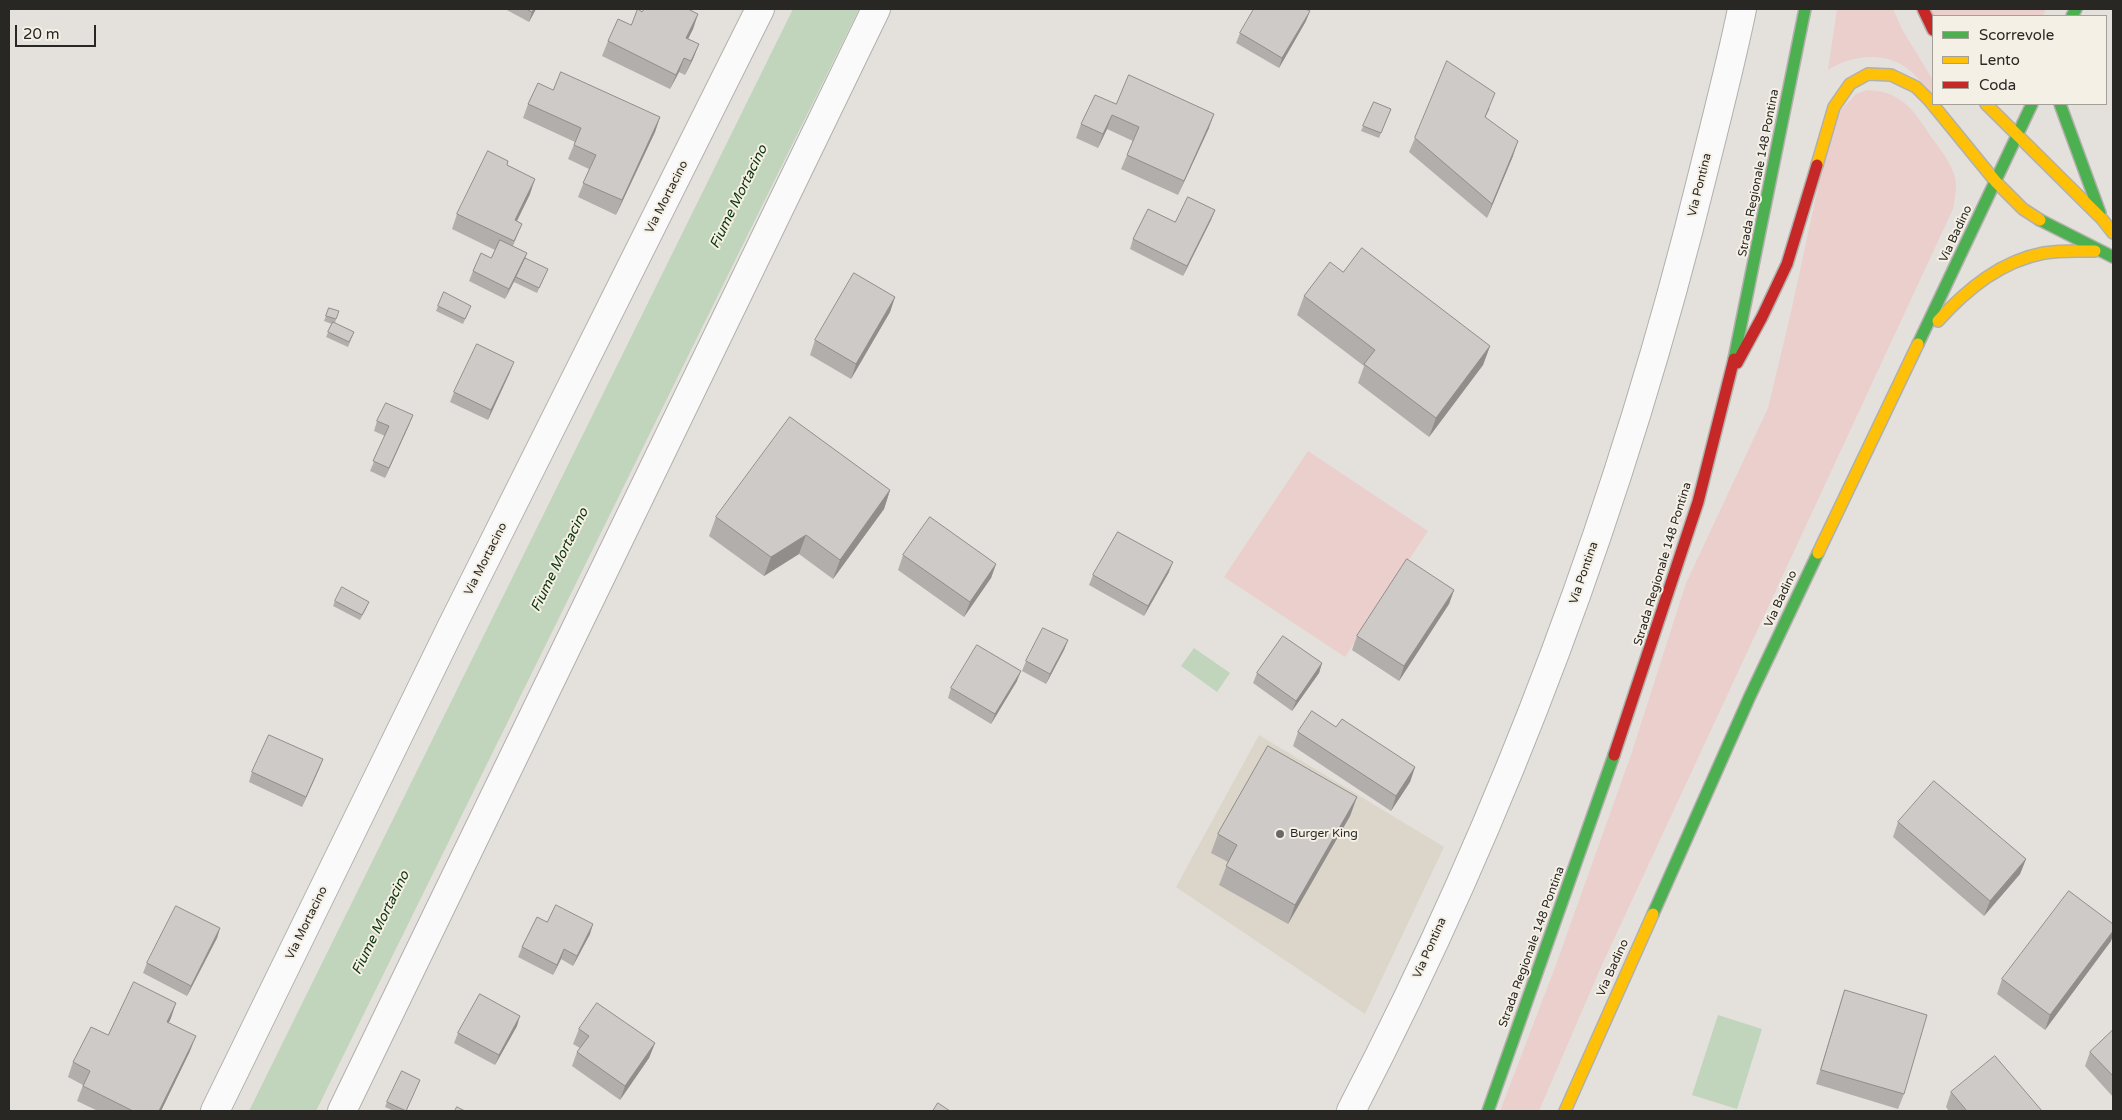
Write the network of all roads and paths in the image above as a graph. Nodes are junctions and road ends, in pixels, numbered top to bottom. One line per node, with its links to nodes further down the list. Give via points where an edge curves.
1 (760, 9): 20 (street, Via Mortacino)
2 (876, 9): 21 (street)
3 (1742, 9): 22 (street, Via Pontina, via 1664,323 1577,596 1481,834 1397,1020)
4 (1805, 9): 19 (street, Strada Regionale 148 Pontina, via 1767,207)
5 (1923, 9): 6 (street)
6 (1932, 28)
7 (1932, 104): 19 (street, via 1906,81 1876,73 1855,80 1843,92 1834,108 1786,264)
8 (1933, 105): 13 (street)
9 (1987, 105): 12 (street)
10 (2032, 105): 12 (street, Via Badino)
11 (2060, 105): 14 (street)
12 (2018, 136): 13 (street, Via Badino); 14 (street)
13 (1996, 182): 16 (street, via 2033,216); 18 (street, Via Badino)
14 (2102, 219): 15 (street)
15 (2113, 233)
16 (2099, 252): 17 (street); 18 (street, via 2046,252 2005,267 1979,282 1954,304)
17 (2113, 257)
18 (1918, 346): 24 (street, Via Badino, via 1750,696)
19 (1730, 375): 23 (street, Strada Regionale 148 Pontina, via 1700,494 1645,668)
20 (215, 1111)
21 (342, 1111)
22 (1351, 1111)
23 (1488, 1111)
24 (1565, 1111)

